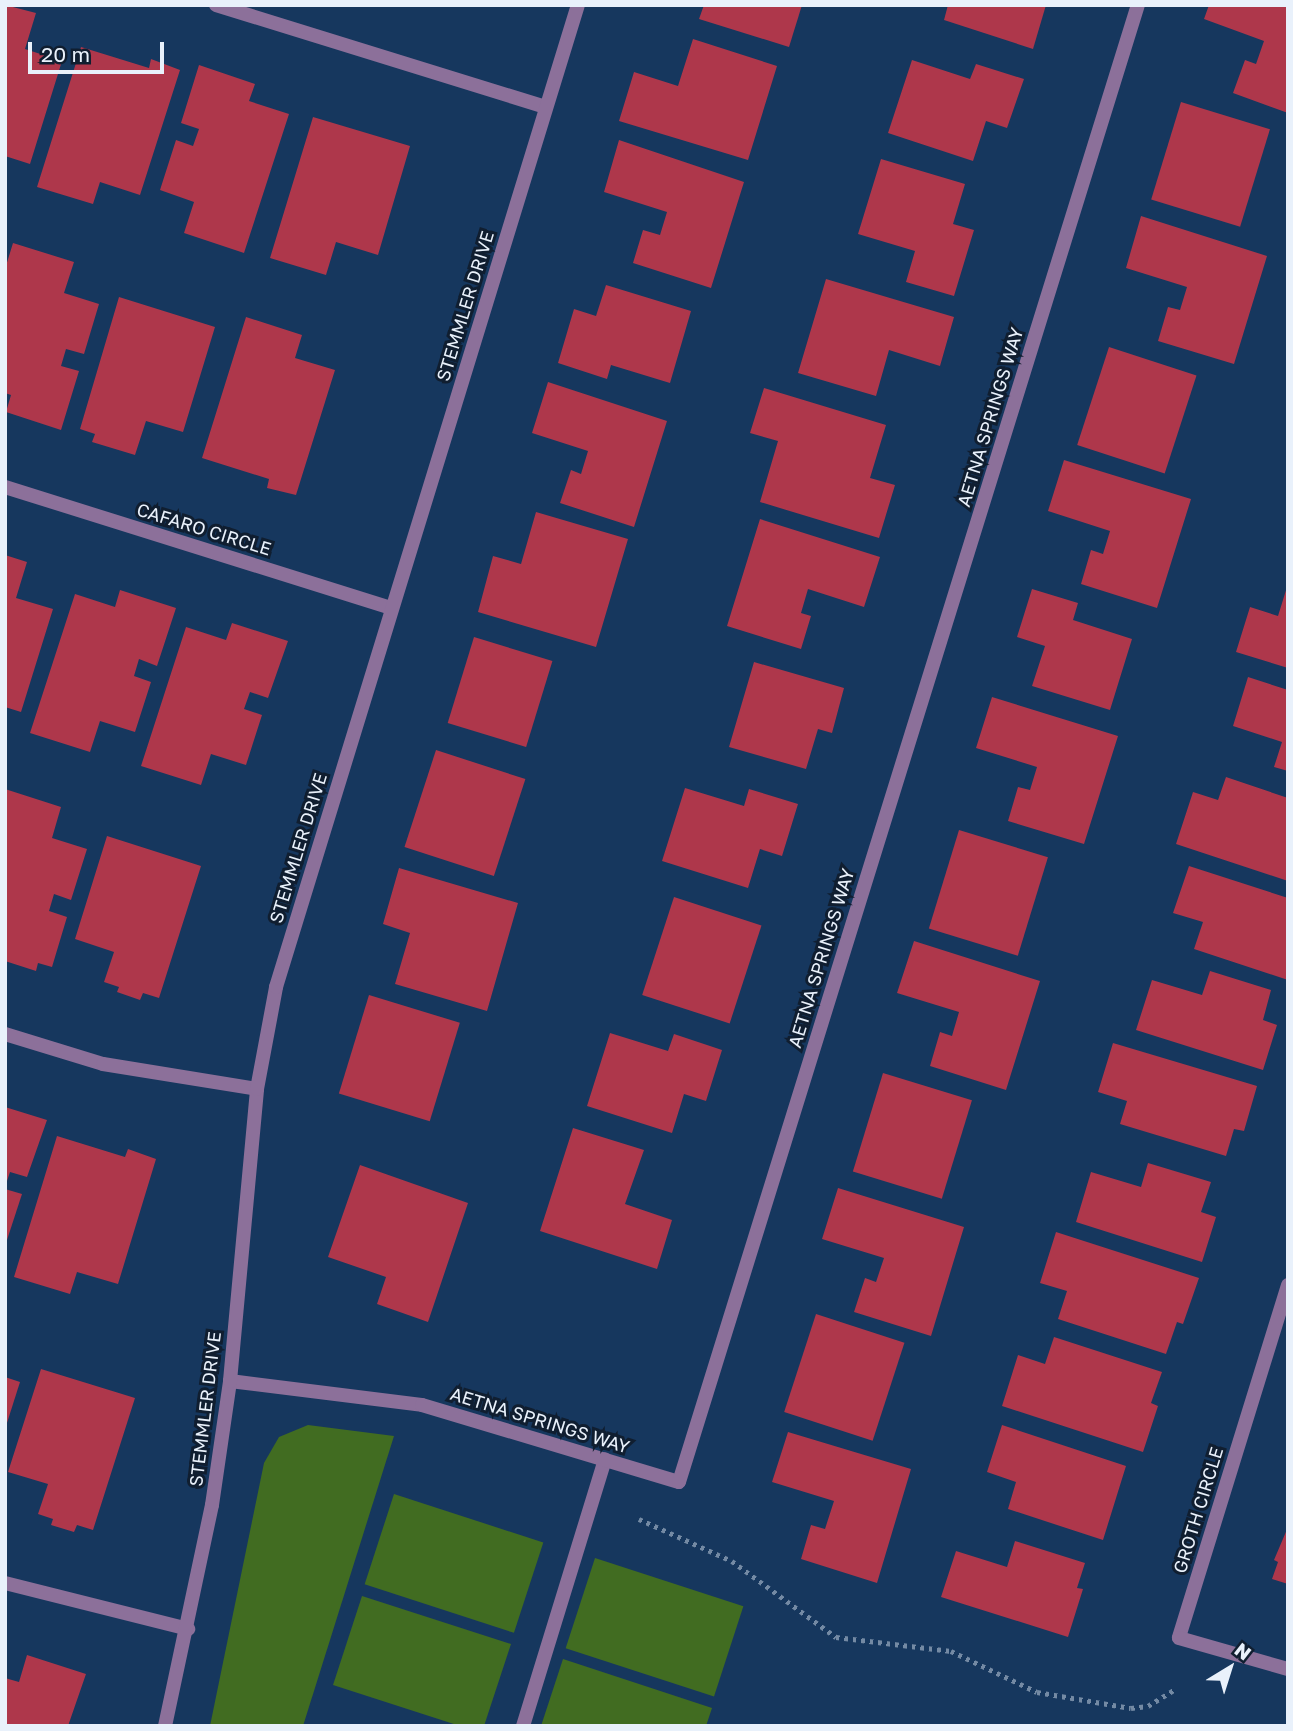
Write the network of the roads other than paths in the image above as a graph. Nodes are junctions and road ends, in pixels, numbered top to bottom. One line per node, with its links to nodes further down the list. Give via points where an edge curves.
1 (216, 5): 4 (street)
2 (578, 5): 4 (street, STEMMLER DRIVE)
3 (1138, 5): 11 (street, AETNA SPRINGS WAY, via 679,1482)
4 (546, 107): 6 (street, STEMMLER DRIVE)
5 (5, 487): 6 (street, CAFARO CIRCLE)
6 (391, 608): 8 (street, STEMMLER DRIVE, via 276,986)
7 (5, 1034): 8 (street, via 103,1064)
8 (257, 1089): 10 (street, STEMMLER DRIVE)
9 (1288, 1284): 14 (street, GROTH CIRCLE, via 1178,1637)
10 (230, 1381): 11 (street, AETNA SPRINGS WAY, via 422,1405); 13 (street, STEMMLER DRIVE)
11 (605, 1460): 16 (street)
12 (5, 1583): 13 (street)
13 (188, 1629): 15 (street, STEMMLER DRIVE)
14 (1288, 1669)
15 (165, 1726)
16 (523, 1726)

